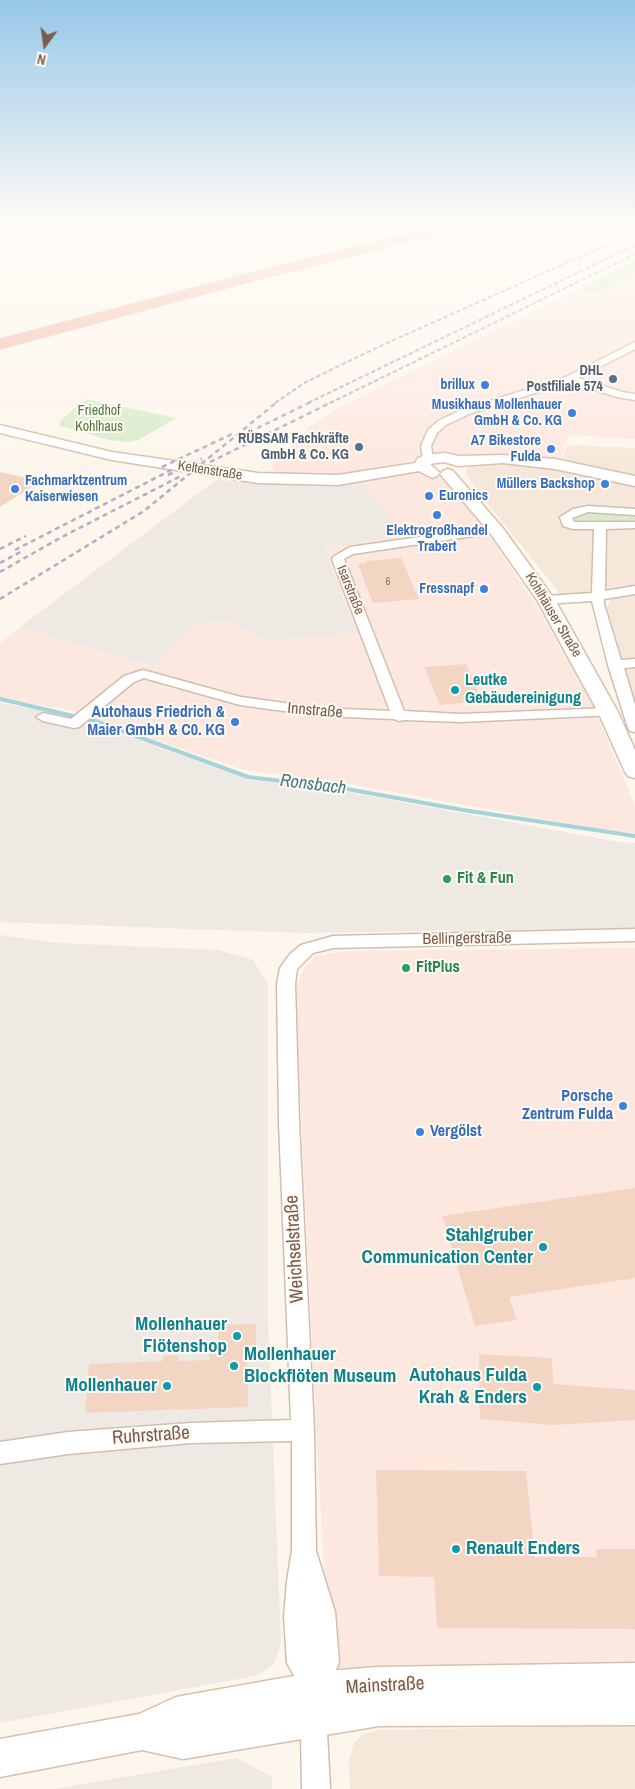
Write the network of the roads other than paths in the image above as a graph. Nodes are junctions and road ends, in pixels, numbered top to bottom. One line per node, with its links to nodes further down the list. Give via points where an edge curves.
1 (137, 307): 2 (highway)
2 (0, 344)
3 (635, 345): 4 (street)
4 (569, 379): 5 (street); 7 (street, via 455,416 436,427 426,446)
5 (635, 397)
6 (0, 429): 7 (main road, Keltenstraße, via 112,456 268,479 319,481 355,478)
7 (430, 461): 8 (main road, via 431,472)
8 (453, 467): 9 (main road, via 498,459 531,461); 13 (main road, Kohlhäuser Straße)
9 (635, 481)
10 (635, 512): 12 (street, via 594,508 566,517 569,525)
11 (635, 525): 12 (street)
12 (600, 527): 15 (street)
13 (496, 530): 16 (main road, Kohlhäuser Straße); 21 (street, Isarstraße, via 350,551 339,557)
14 (635, 590): 15 (street)
15 (599, 594): 16 (street); 18 (street, via 598,604)
16 (546, 600): 19 (main road, Kohlhäuser Straße)
17 (635, 663): 18 (street)
18 (615, 665): 22 (street)
19 (608, 712): 21 (street, Innstraße); 23 (main road, Kohlhäuser Straße)
20 (43, 717): 21 (street, Innstraße, via 74,724 129,678 149,674 240,701 269,706)
21 (399, 717)
22 (635, 728)
23 (635, 772)
24 (635, 935): 25 (street, Bellingerstraße, via 333,942)
25 (301, 953): 26 (street, Weichselstraße, via 289,968 286,984)
26 (303, 1430): 27 (street, Ruhrstraße, via 191,1432 68,1443); 29 (street, Weichselstraße, via 304,1550 297,1617 300,1663)
27 (0, 1453)
28 (635, 1681): 29 (main road, Mainstraße, via 377,1685)
29 (315, 1704): 30 (main road, Mainstraße, via 379,1708); 31 (main road, Mainstraße, via 183,1740 142,1732); 32 (street, Weichselstraße)
30 (635, 1707)
31 (0, 1758)
32 (316, 1789)

